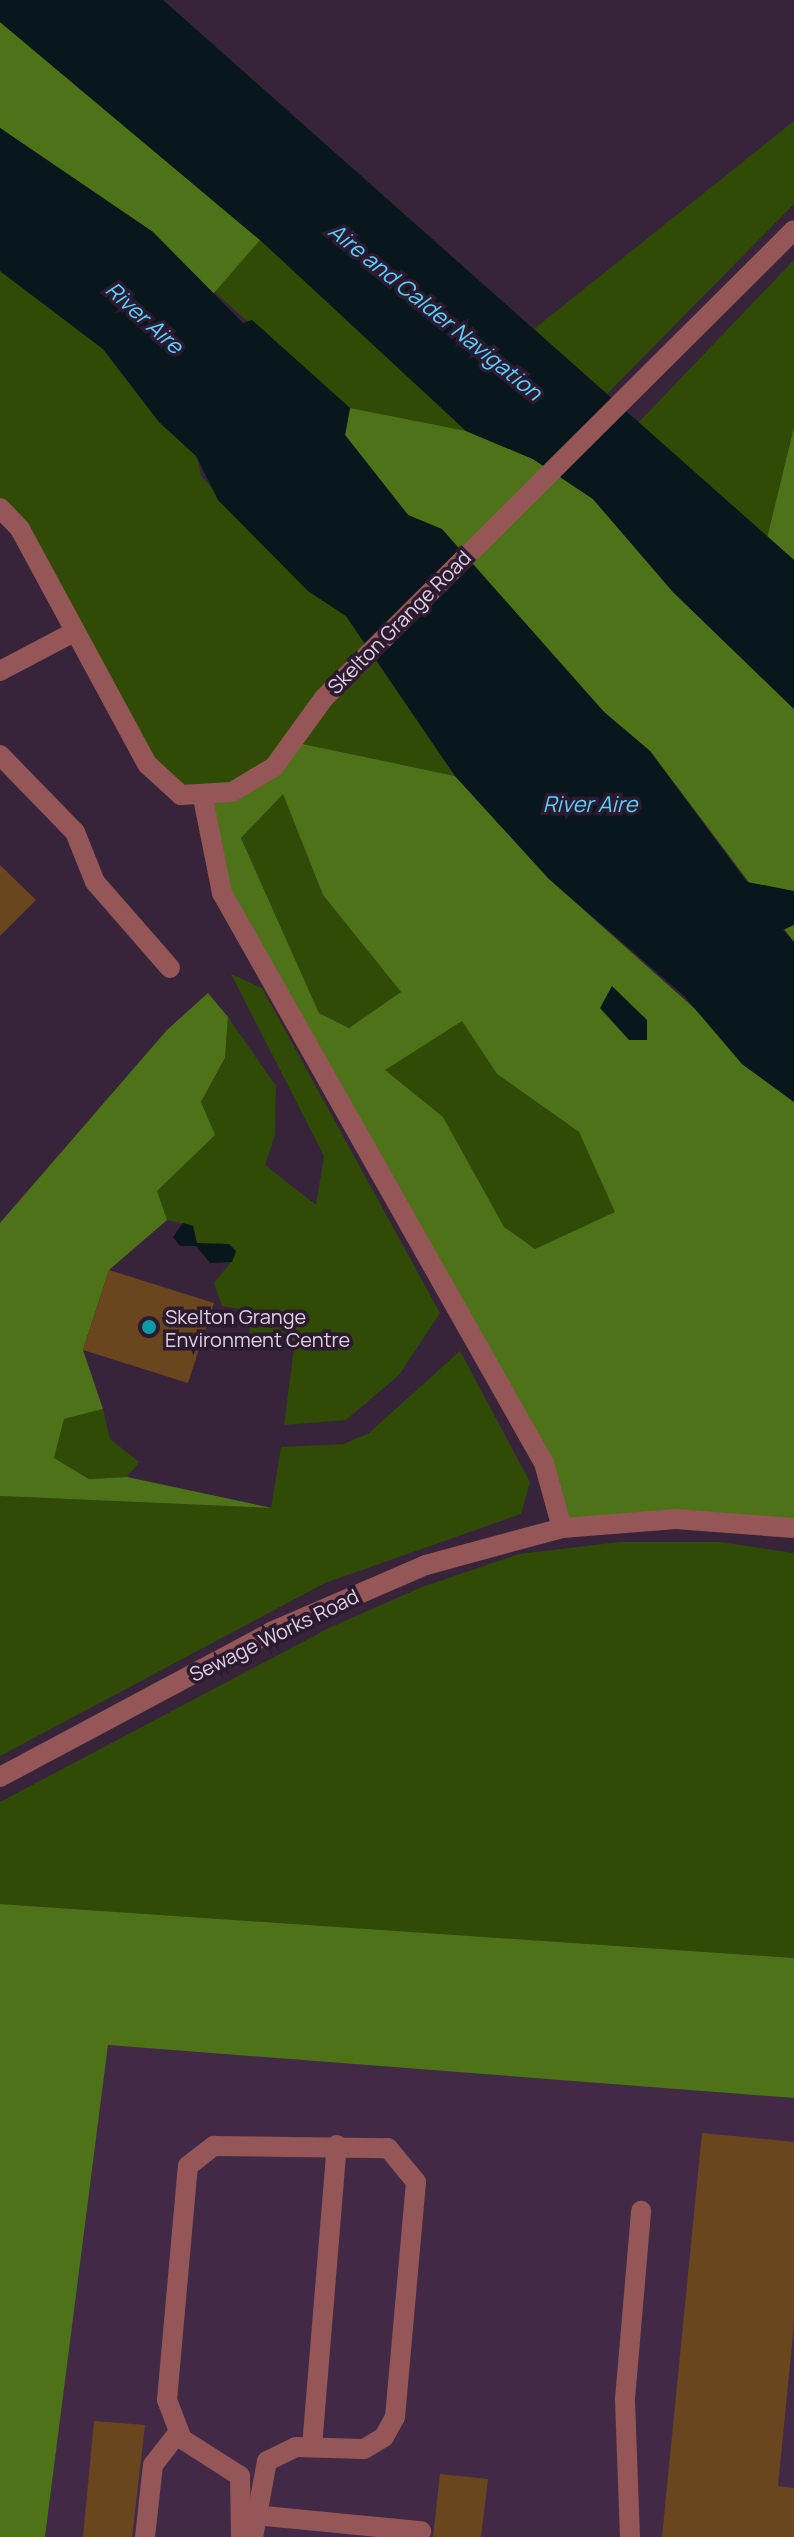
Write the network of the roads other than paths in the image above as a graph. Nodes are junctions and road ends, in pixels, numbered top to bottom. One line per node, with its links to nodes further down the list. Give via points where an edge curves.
1 (794, 230): 6 (lane, Skelton Grange Road, via 324,698 274,767 232,792)
2 (0, 508): 3 (lane, via 20,529)
3 (72, 633): 4 (lane); 6 (lane, via 147,764 181,795)
4 (0, 671)
5 (0, 755): 7 (lane, via 75,832 95,882)
6 (203, 798): 8 (lane, via 222,893 544,1463)
7 (170, 968)
8 (562, 1528): 9 (lane, Sewage Works Road, via 676,1519); 10 (lane, Sewage Works Road, via 426,1565 271,1632)
9 (794, 1528)
10 (0, 1777)
11 (337, 2145): 13 (lane, via 214,2146 188,2166 167,2400); 14 (lane); 14 (lane, via 388,2148 416,2182 391,2427 364,2449)
12 (641, 2211): 20 (lane, via 625,2399)
13 (178, 2433): 15 (lane, via 240,2476); 17 (lane, via 153,2465)
14 (312, 2447): 15 (lane, via 267,2461)
15 (249, 2515): 16 (lane); 18 (lane); 19 (lane)
16 (421, 2531)
17 (145, 2537)
18 (241, 2537)
19 (253, 2537)
20 (630, 2537)

